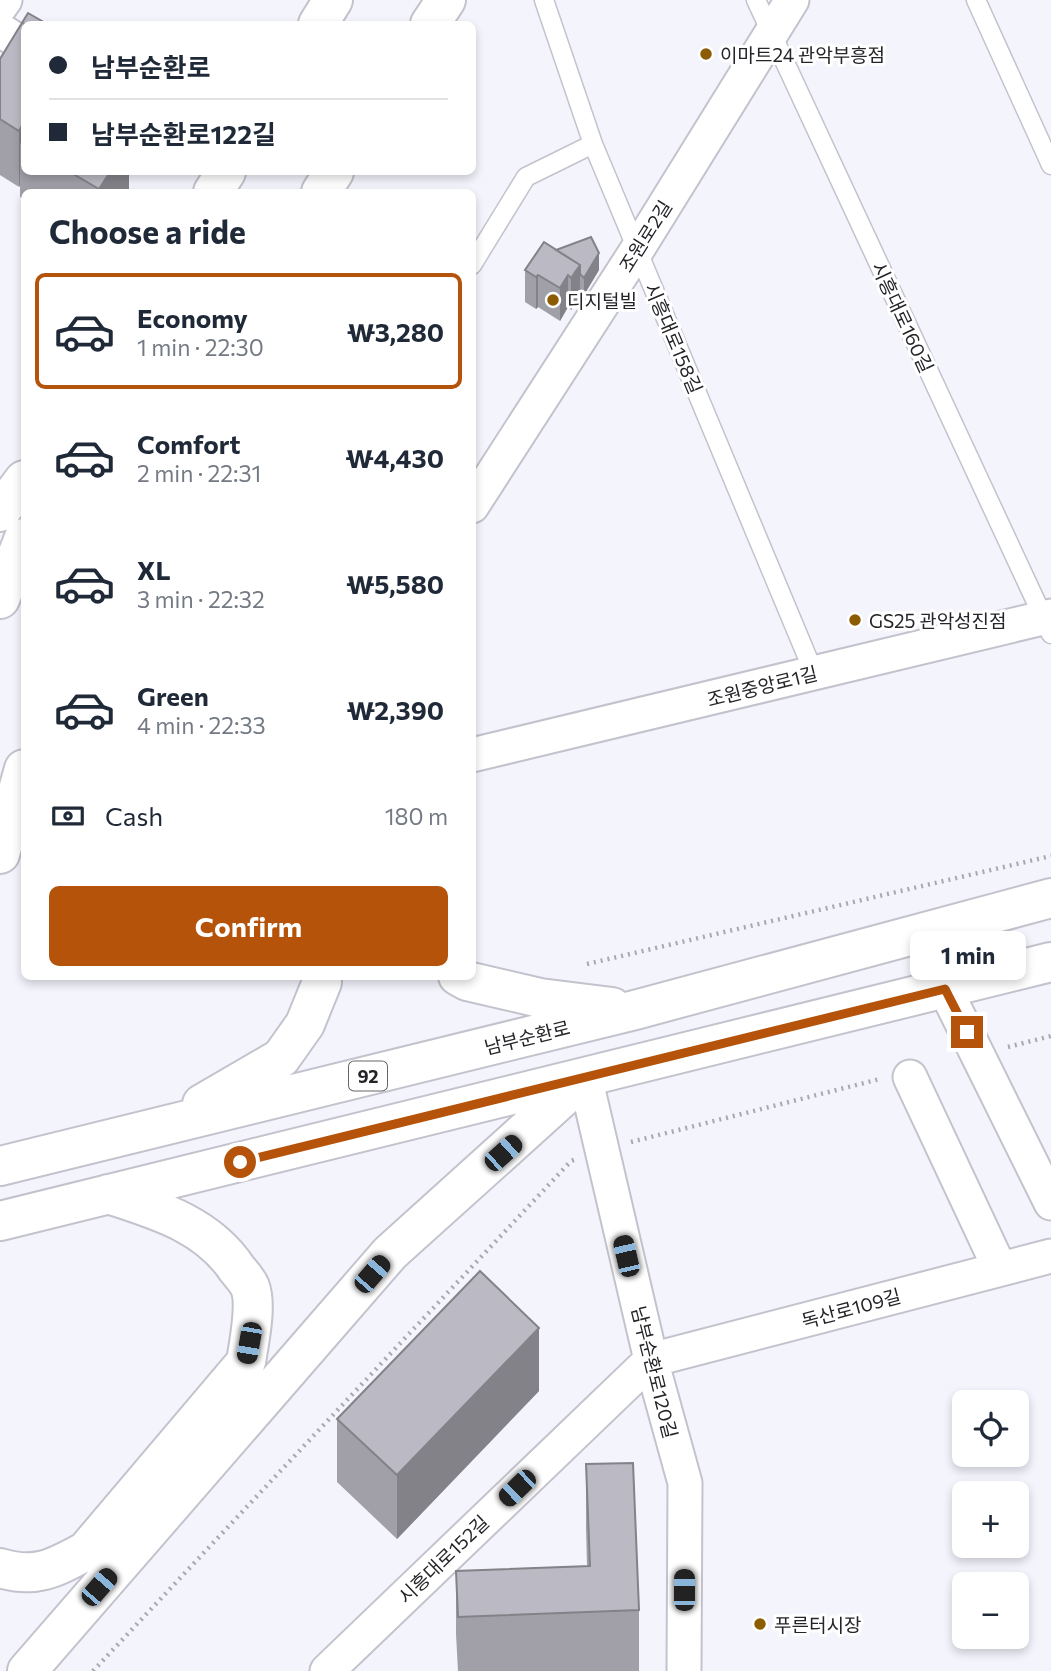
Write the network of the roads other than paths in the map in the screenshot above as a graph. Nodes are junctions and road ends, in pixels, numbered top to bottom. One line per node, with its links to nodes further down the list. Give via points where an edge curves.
1 (5, 0): 8 (street)
2 (333, 0): 9 (main road)
3 (446, 0): 10 (main road)
4 (544, 0): 14 (lane, 시흥대로158길)
5 (756, 0): 12 (lane, 시흥대로160길)
6 (792, 0): 12 (street, 조원로2길)
7 (976, 0): 15 (lane)
8 (0, 7)
9 (320, 21)
10 (432, 21)
11 (0, 30): 13 (street)
12 (772, 34): 16 (street, 조원로2길); 23 (lane, 시흥대로160길)
13 (21, 43)
14 (593, 144): 16 (lane, 시흥대로158길); 17 (lane, via 526,177)
15 (1051, 165)
16 (637, 250): 19 (street, 조원로2길); 24 (lane, 시흥대로158길)
17 (476, 258)
18 (21, 484): 20 (main road)
19 (476, 500)
20 (0, 512)
21 (21, 546): 22 (main road)
22 (0, 598)
23 (1049, 622): 24 (street, 조원중앙로1길)
24 (814, 673): 25 (street, 조원중앙로1길)
25 (476, 754)
26 (21, 788): 27 (main road)
27 (17, 814): 28 (main road)
28 (0, 854)
29 (1051, 898): 34 (main road, 남부순환로 / 92)
30 (1051, 962): 33 (main road)
31 (322, 980): 37 (main road, via 305,1024 281,1058 201,1105)
32 (465, 980): 34 (main road, via 540,998)
33 (945, 989): 35 (main road); 40 (street)
34 (635, 1010): 37 (main road, 남부순환로 / 92)
35 (585, 1077): 39 (main road); 44 (street, 남부순환로120길); 46 (main road, via 390,1253)
36 (898, 1077): 43 (street)
37 (101, 1141): 38 (main road, 남부순환로 / 92)
38 (0, 1166)
39 (108, 1194): 41 (main road); 45 (main road, via 167,1214 206,1234 230,1258 250,1287 252,1323 246,1362 86,1551 52,1569 19,1574)
40 (1051, 1203)
41 (0, 1221)
42 (1051, 1256): 43 (street, 독산로109길)
43 (1000, 1269): 44 (street, 독산로109길)
44 (651, 1360): 47 (street, 시흥대로152길); 48 (street, 남부순환로120길, via 685,1483)
45 (0, 1568)
46 (27, 1671)
47 (327, 1671)
48 (684, 1671)

